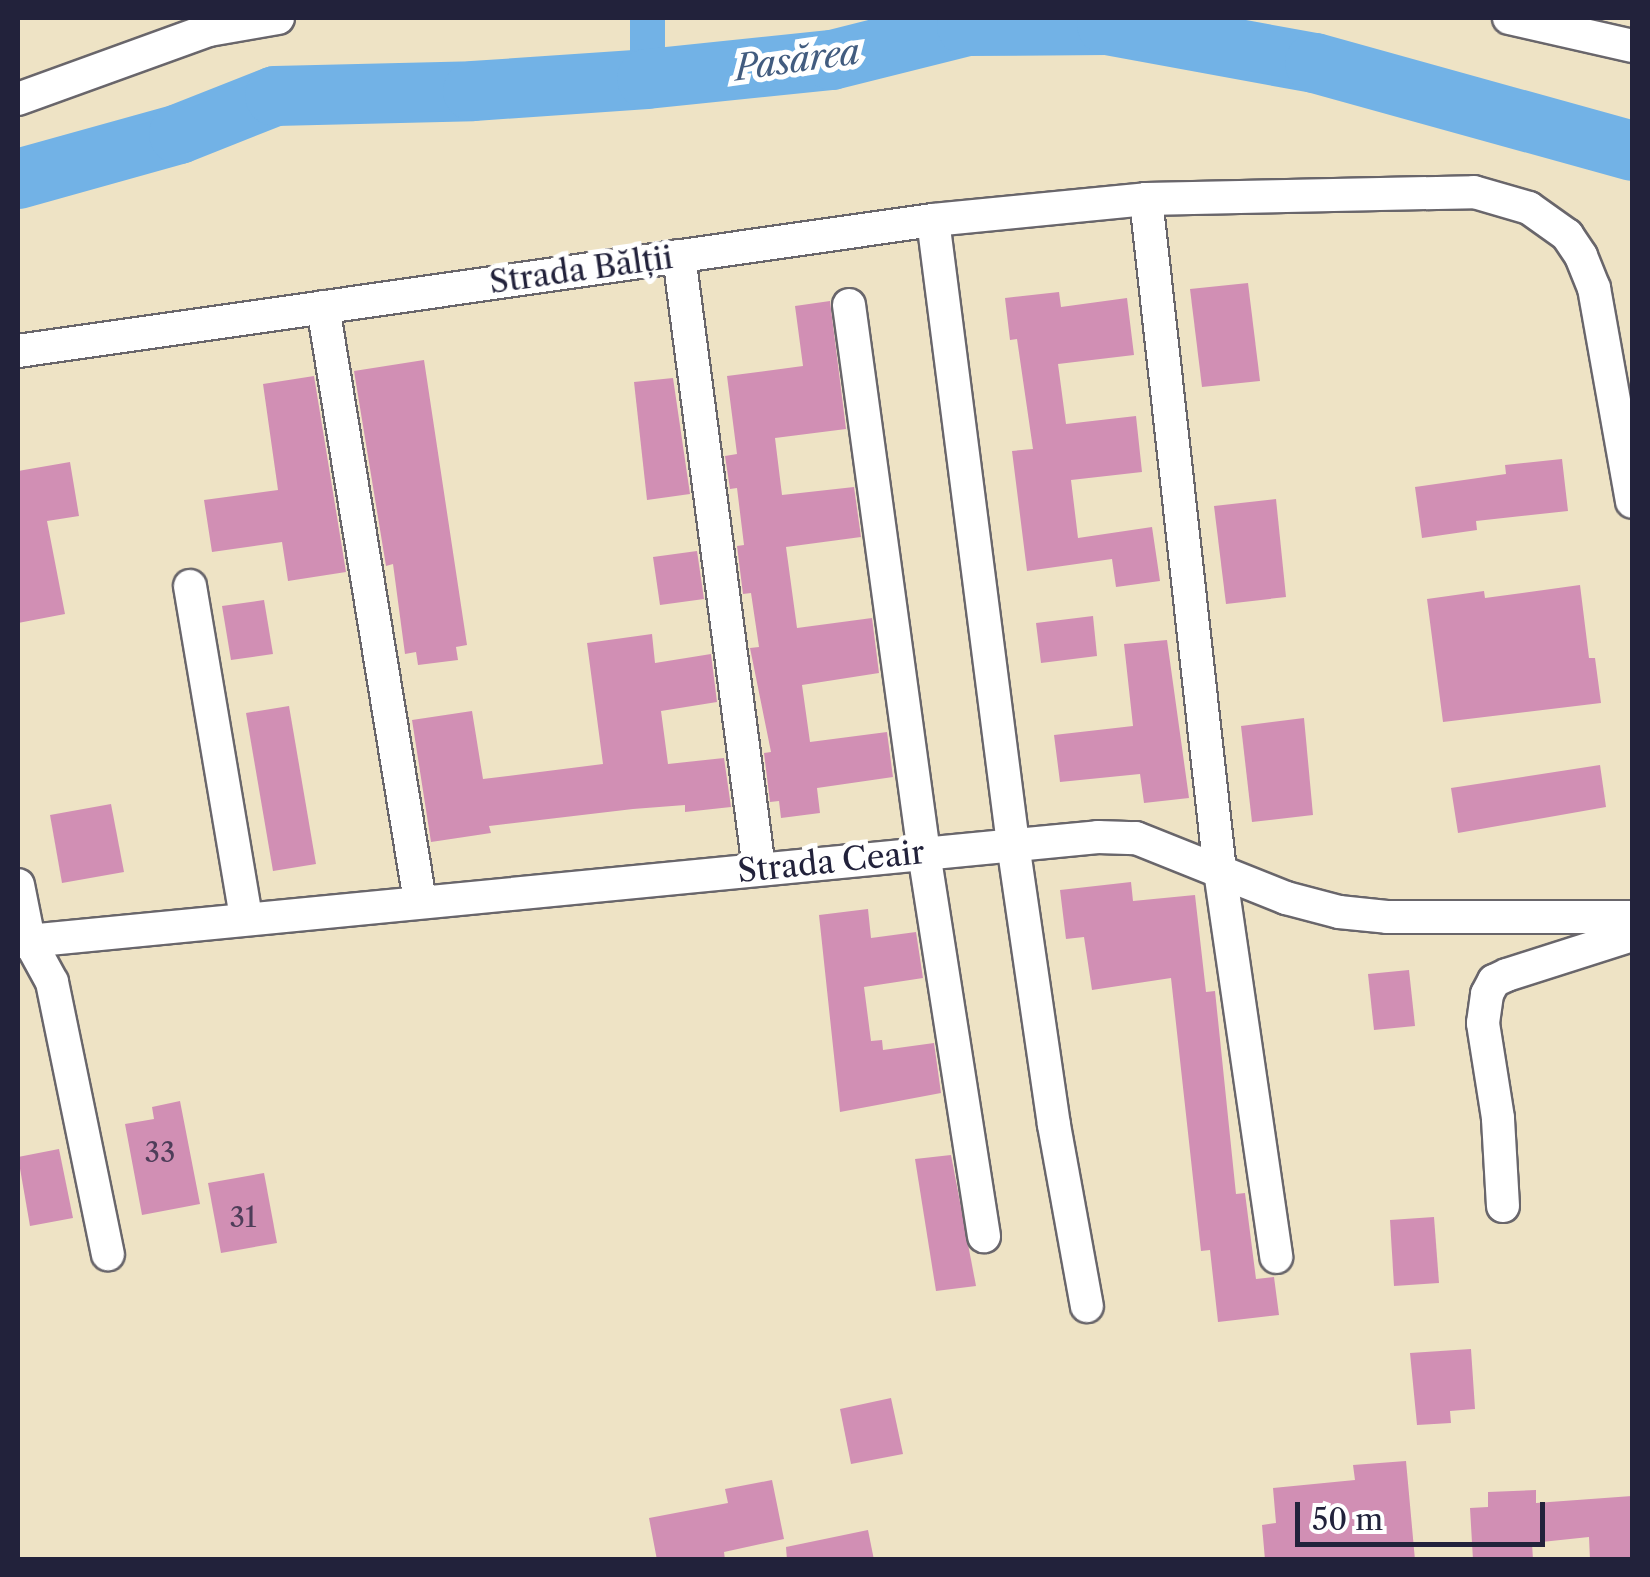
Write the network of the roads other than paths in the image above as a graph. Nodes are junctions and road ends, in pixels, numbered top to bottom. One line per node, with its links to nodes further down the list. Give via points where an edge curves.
1 (278, 18): 3 (street)
2 (1508, 18): 4 (street)
3 (209, 24): 5 (street)
4 (1632, 46)
5 (18, 99)
6 (1146, 199): 7 (street, Strada Bălții); 12 (street, Strada Bălții, via 1474,192 1529,208 1567,235 1594,288); 17 (street)
7 (933, 220): 8 (street, Strada Bălții); 14 (street)
8 (680, 256): 10 (street, Strada Bălții); 16 (street)
9 (849, 305): 15 (street)
10 (323, 307): 11 (street, Strada Bălții); 19 (street)
11 (18, 351)
12 (1632, 502)
13 (190, 586): 21 (street)
14 (1013, 844): 15 (street, Strada Ceair); 17 (street, Strada Ceair, via 1136,838); 28 (street)
15 (924, 853): 16 (street, Strada Ceair); 25 (street)
16 (759, 870): 19 (street, Strada Ceair)
17 (1220, 870): 20 (street, Strada Ceair, via 1339,912); 27 (street)
18 (18, 885): 23 (street)
19 (420, 901): 21 (street, Strada Ceair)
20 (1632, 917)
21 (246, 918): 23 (street, Strada Ceair)
22 (1632, 935): 24 (street, via 1507,975 1487,994 1483,1023)
23 (23, 941): 26 (street, via 52,982)
24 (1503, 1206)
25 (984, 1236)
26 (108, 1254)
27 (1276, 1257)
28 (1087, 1306)

